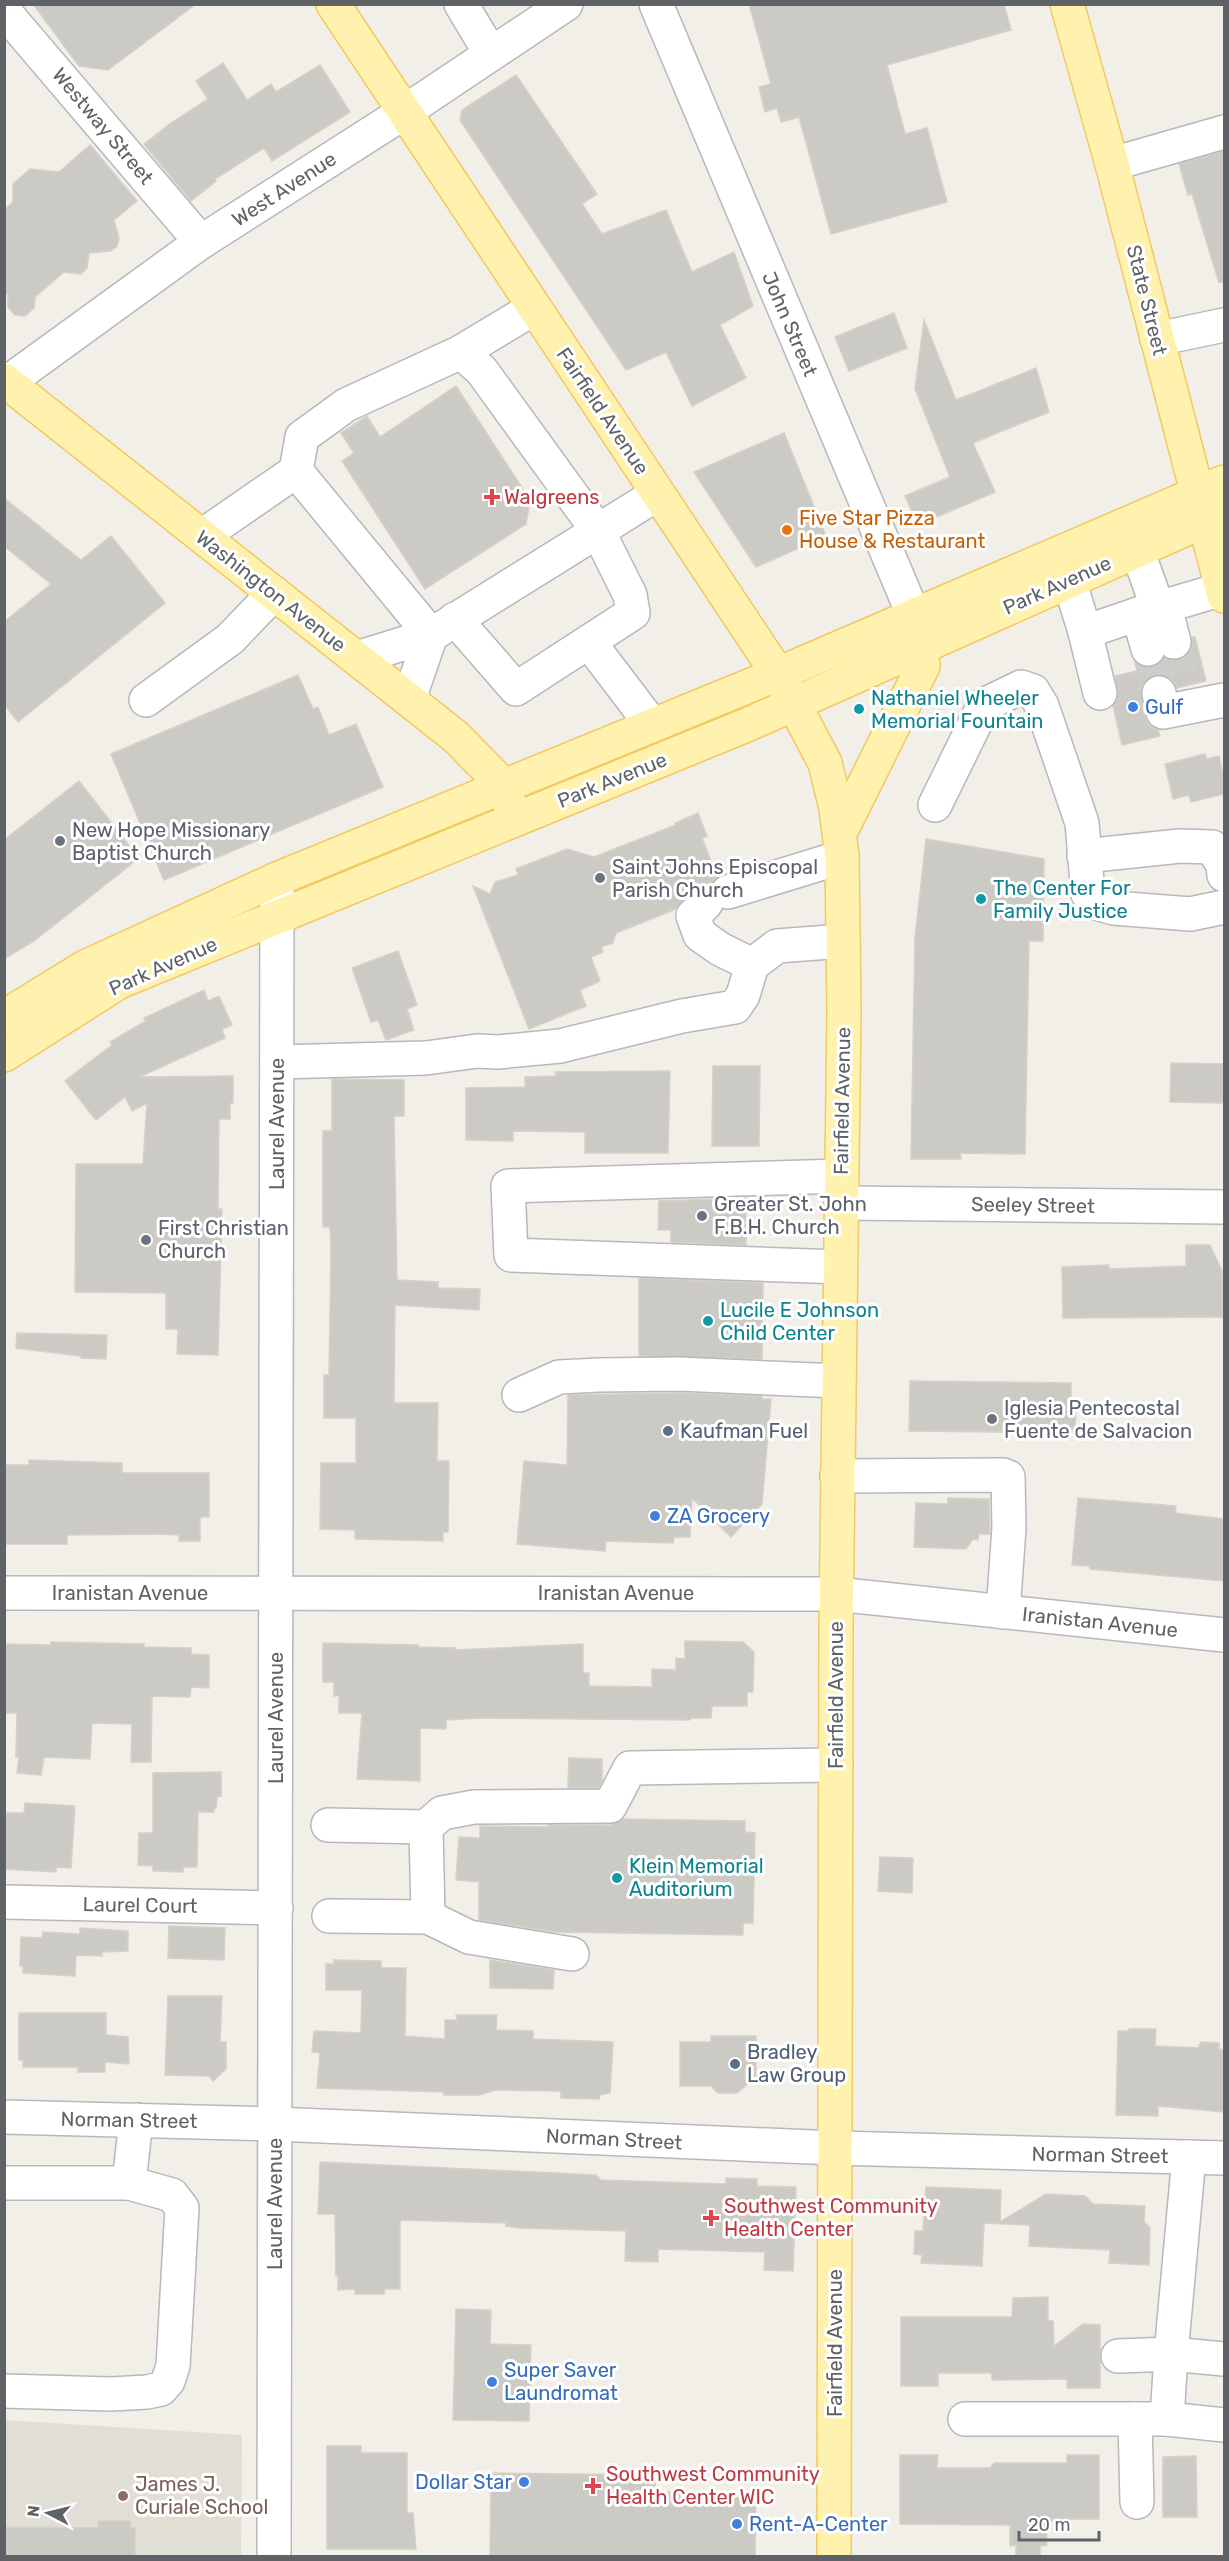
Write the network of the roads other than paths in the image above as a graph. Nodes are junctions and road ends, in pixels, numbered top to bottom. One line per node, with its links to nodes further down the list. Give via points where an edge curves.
1 (333, 4): 8 (main road, Fairfield Avenue)
2 (461, 4): 7 (street)
3 (566, 4): 7 (street, West Avenue)
4 (656, 4): 28 (street, John Street)
5 (1067, 4): 10 (main road, State Street)
6 (4, 10): 11 (street, Westway Street)
7 (491, 54): 8 (street, West Avenue)
8 (403, 113): 11 (street, West Avenue); 12 (main road, Fairfield Avenue)
9 (1224, 132): 10 (street)
10 (1112, 164): 14 (main road, State Street)
11 (201, 242): 16 (street, West Avenue)
12 (534, 308): 15 (street); 18 (main road, Fairfield Avenue)
13 (1224, 325): 14 (street)
14 (1157, 339): 19 (main road, State Street)
15 (461, 352): 17 (street, via 346,405 302,437); 20 (street, via 482,371)
16 (6, 381): 21 (main road, Washington Avenue)
17 (296, 471): 21 (street); 27 (street)
18 (657, 494): 20 (street); 33 (main road, Fairfield Avenue)
19 (1212, 502): 22 (main road, Park Avenue); 24 (main road, State Street); 28 (main road, Park Avenue)
20 (598, 531): 27 (street); 30 (street, via 630,595 633,613)
21 (202, 536): 25 (main road, Washington Avenue)
22 (1137, 550): 23 (main road, Park Avenue); 26 (street)
23 (1069, 580): 28 (main road, Park Avenue); 29 (street)
24 (1224, 592): 26 (street)
25 (274, 593): 32 (main road, Washington Avenue); 37 (street, via 230,639)
26 (1154, 609): 29 (street); 31 (street)
27 (443, 627): 30 (street, via 516,688); 32 (street); 36 (street)
28 (917, 631): 33 (main road, Park Avenue); 39 (main road, Park Avenue); 44 (main road, Fairfield Avenue, via 923,666)
29 (1085, 632): 34 (street)
30 (589, 642): 40 (street)
31 (1161, 645)
32 (357, 658): 36 (main road, Washington Avenue)
33 (778, 674): 39 (main road, Fairfield Avenue); 40 (main road, Park Avenue)
34 (1100, 693)
35 (1176, 696): 38 (street)
36 (409, 699): 41 (main road, Washington Avenue, via 456,737)
37 (146, 700)
38 (1224, 700)
39 (796, 704): 43 (main road, Park Avenue); 44 (main road, Fairfield Avenue, via 825,763)
40 (652, 725): 41 (main road, Park Avenue)
41 (503, 785): 43 (main road, Washington Avenue); 47 (main road, Park Avenue)
42 (935, 805): 45 (street, via 984,705 1021,687 1033,691 1042,706 1082,823)
43 (516, 820): 49 (main road, Park Avenue)
44 (841, 845): 50 (main road, Fairfield Avenue); 51 (street, via 717,898 693,916 699,936)
45 (1084, 856): 46 (street, via 1180,846 1212,848 1223,865); 48 (street, via 1088,894 1096,903 1191,914)
46 (1224, 875)
47 (277, 879): 49 (street, Laurel Avenue); 52 (main road, Park Avenue, via 85,967)
48 (1224, 908)
49 (277, 916): 53 (main road, Park Avenue, via 118,982); 54 (street, Laurel Avenue)
50 (843, 941): 51 (street, via 777,946); 55 (main road, Fairfield Avenue)
51 (752, 965): 54 (street, via 735,1007 560,1046 426,1058)
52 (4, 1017)
53 (4, 1055)
54 (277, 1062): 61 (street, Laurel Avenue)
55 (841, 1190): 56 (street, Seeley Street); 57 (main road, Fairfield Avenue); 57 (street, Seeley Street, via 508,1186 511,1255)
56 (1224, 1207)
57 (840, 1267): 58 (main road, Fairfield Avenue)
58 (838, 1381): 59 (street, via 679,1374 599,1375 559,1377); 60 (main road, Fairfield Avenue)
59 (519, 1395)
60 (837, 1476): 63 (main road, Fairfield Avenue); 64 (street, via 1008,1477)
61 (276, 1592): 62 (street, Iranistan Avenue); 63 (street, Iranistan Avenue); 70 (street, Laurel Avenue)
62 (4, 1593)
63 (836, 1594): 64 (street, Iranistan Avenue); 66 (main road, Fairfield Avenue)
64 (1003, 1612): 65 (street, Iranistan Avenue)
65 (1224, 1635)
66 (836, 1765): 68 (street, via 630,1768 610,1806 474,1807 442,1814); 77 (main road, Fairfield Avenue)
67 (328, 1825): 68 (street)
68 (426, 1827): 72 (street)
69 (4, 1902): 70 (street, Laurel Court)
70 (276, 1908): 76 (street, Laurel Avenue)
71 (329, 1916): 72 (street)
72 (428, 1917): 73 (street, via 469,1937)
73 (572, 1954)
74 (4, 2117): 75 (street, Norman Street)
75 (136, 2120): 76 (street, Norman Street); 81 (street)
76 (274, 2124): 77 (street, Norman Street); 91 (street, Laurel Avenue)
77 (835, 2148): 78 (street, Norman Street); 92 (main road, Fairfield Avenue)
78 (1189, 2157): 79 (street, Norman Street); 82 (street)
79 (1224, 2158)
80 (4, 2183): 81 (street)
81 (129, 2183): 85 (street, via 172,2195 182,2208 173,2366 168,2381 161,2389 147,2392)
82 (1171, 2354): 83 (street); 84 (street); 88 (street)
83 (1118, 2356)
84 (1224, 2359)
85 (4, 2391)
86 (965, 2419): 87 (street)
87 (1135, 2419): 88 (street); 90 (street)
88 (1167, 2419): 89 (street)
89 (1224, 2425)
90 (1137, 2502)
91 (274, 2556)
92 (834, 2556)

